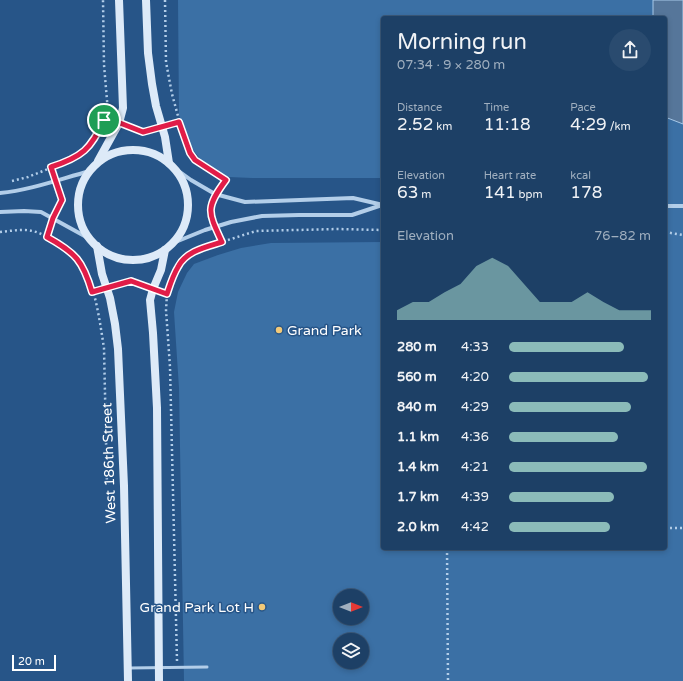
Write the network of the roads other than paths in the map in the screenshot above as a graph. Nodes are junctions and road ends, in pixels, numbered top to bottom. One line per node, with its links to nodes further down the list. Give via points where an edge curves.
1 (119, 0): 3 (street, via 123,108 120,123)
2 (146, 0): 4 (street, via 152,84)
3 (97, 163): 4 (street, via 115,153 136,150 156,154); 5 (street)
4 (171, 165): 7 (street, via 215,194 245,202 353,198); 13 (street, via 185,184 188,205 185,225)
5 (90, 171): 6 (street, via 56,182); 12 (street, via 80,189 78,200 80,220)
6 (0, 194)
7 (381, 205)
8 (381, 206): 13 (street, via 352,215 262,216 231,222)
9 (667, 206): 10 (street)
10 (683, 206)
11 (0, 212): 12 (street, via 41,212)
12 (90, 239): 14 (street)
13 (173, 243): 15 (street)
14 (97, 246): 15 (street, via 106,253 125,260 146,259); 17 (street, West 186th Street, via 115,324 120,386)
15 (165, 250): 18 (street, via 150,300 157,408)
16 (207, 667): 18 (lane)
17 (127, 668): 18 (lane); 19 (street, West 186th Street)
18 (159, 668): 20 (street)
19 (128, 681)
20 (159, 681)

